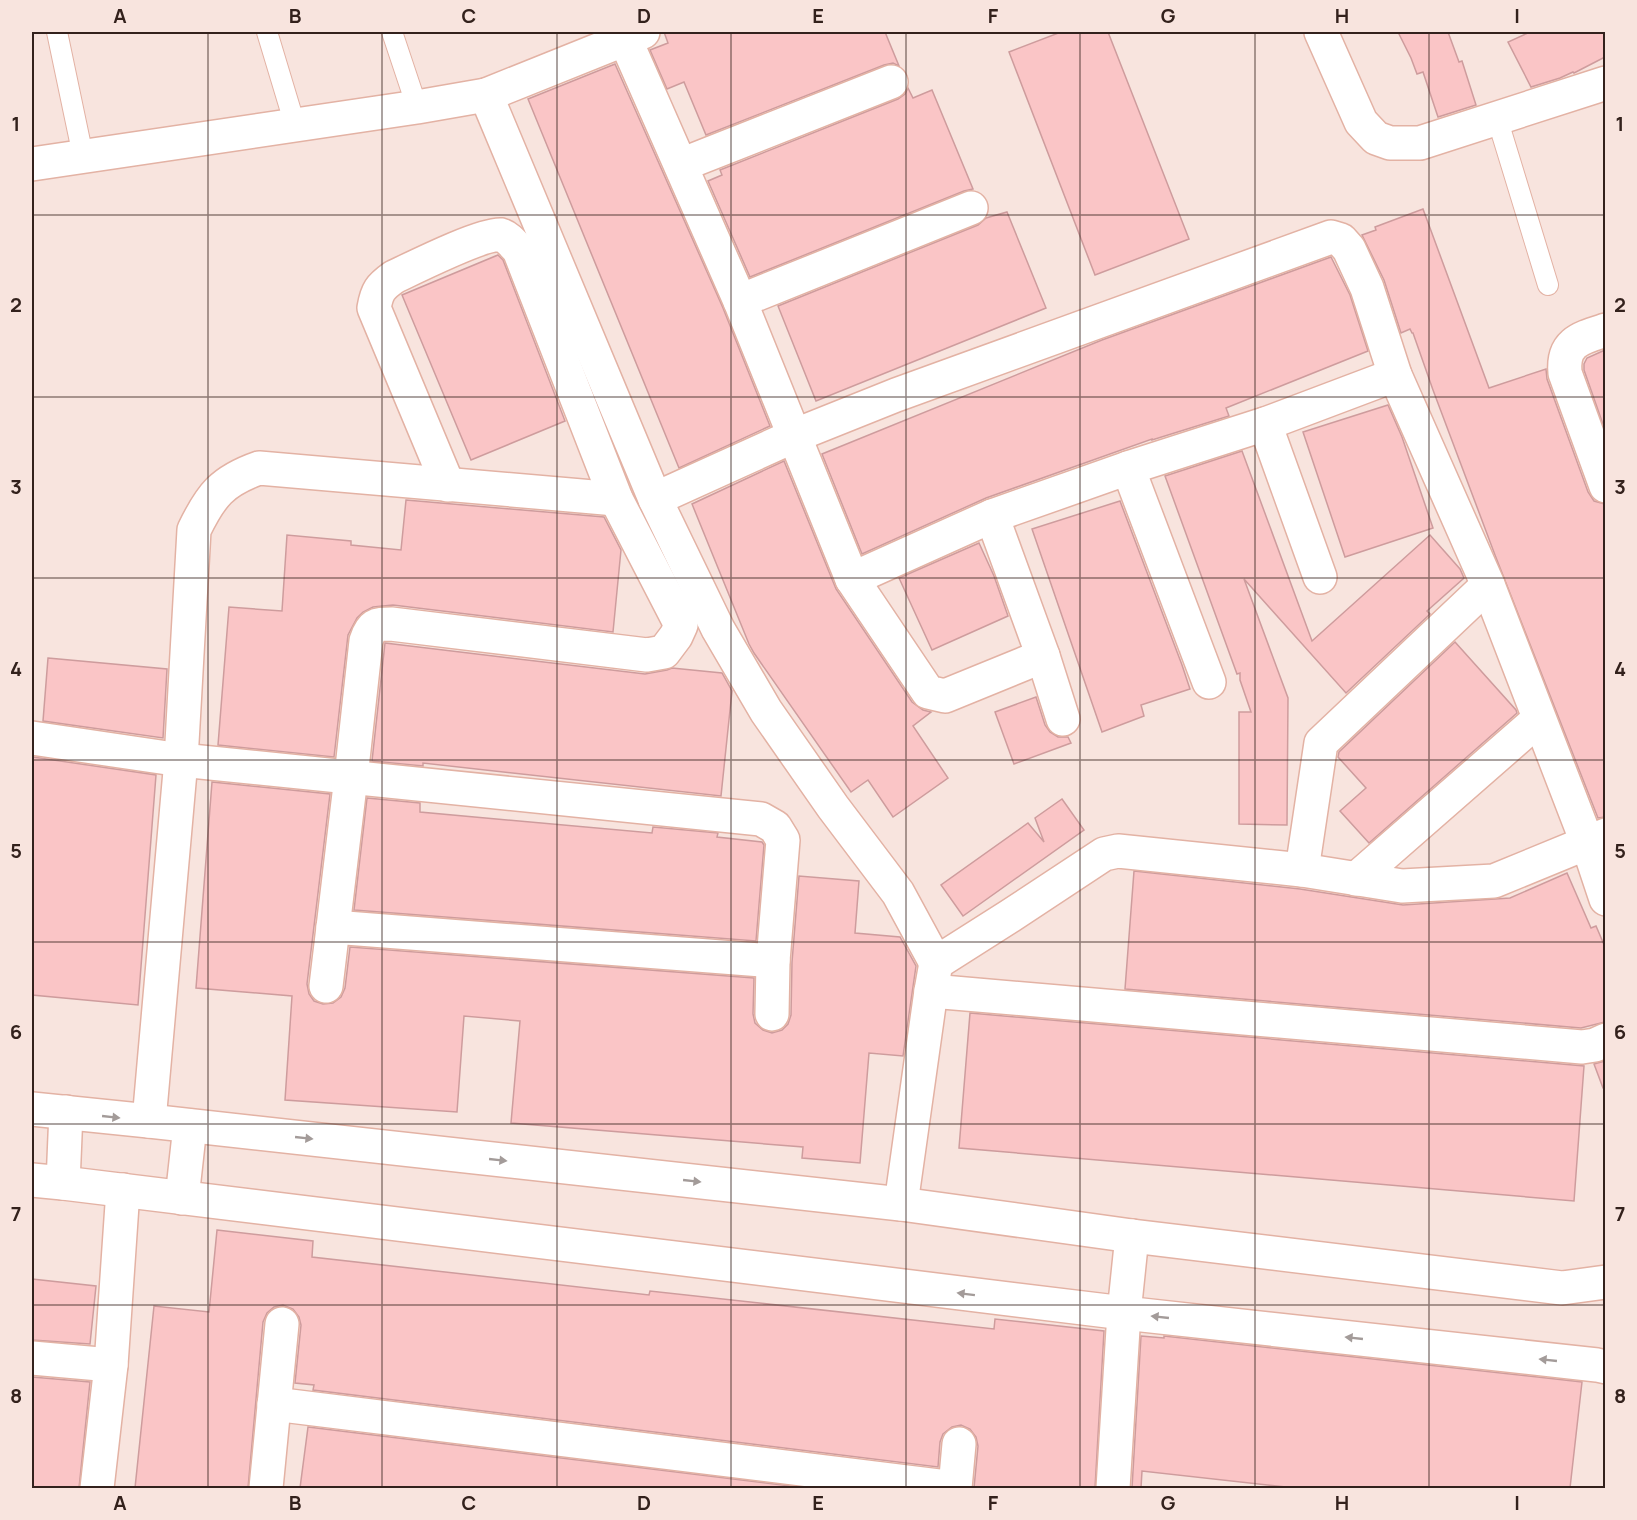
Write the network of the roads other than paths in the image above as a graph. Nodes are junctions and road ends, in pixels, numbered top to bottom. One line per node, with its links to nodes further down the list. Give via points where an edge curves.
1 (57, 32): 12 (lane)
2 (267, 32): 11 (lane)
3 (392, 32): 9 (lane)
4 (1322, 32): 10 (street, via 1361,122 1376,138 1389,143 1420,143)
5 (630, 34): 8 (street); 14 (street)
6 (891, 82): 14 (street)
7 (1605, 83): 10 (street)
8 (486, 95): 9 (street); 26 (street)
9 (417, 107): 11 (street)
10 (1497, 118): 16 (lane)
11 (295, 125): 12 (street)
12 (83, 156): 13 (street)
13 (32, 164)
14 (681, 165): 17 (street)
15 (971, 208): 17 (street)
16 (1548, 285)
17 (741, 301): 21 (street)
18 (1605, 330): 24 (street, via 1573,344 1564,361)
19 (1395, 375): 20 (street); 21 (street, via 1350,249 1341,240 1330,237); 30 (street)
20 (1264, 424): 22 (street); 28 (street)
21 (796, 435): 26 (street); 29 (street)
22 (1128, 468): 27 (street); 32 (street)
23 (448, 485): 25 (street); 25 (street, via 374,308 376,293 394,277 480,239 501,236 519,250); 36 (street, via 259,468 222,487 206,506 194,530)
24 (1605, 486)
25 (616, 499): 37 (street, via 681,625 664,652 647,655 391,624 375,626 366,641)
26 (655, 499): 44 (street, via 718,628 766,711 898,894)
27 (992, 516): 29 (street); 31 (street)
28 (1320, 576)
29 (852, 579): 31 (street, via 928,692 945,696)
30 (1488, 585): 34 (street); 39 (street, via 1322,743)
31 (1043, 656): 33 (street)
32 (1209, 682)
33 (1063, 719)
34 (1539, 719): 38 (street); 40 (street)
35 (32, 738): 36 (street)
36 (182, 760): 37 (street); 50 (street)
37 (351, 777): 42 (street); 43 (street, via 761,819 775,827 783,840)
38 (1596, 839): 40 (street, via 1494,881 1402,886); 41 (street)
39 (1302, 870): 40 (street); 44 (street, via 1118,851 1104,854 1010,916)
40 (1356, 879)
41 (1605, 899)
42 (333, 927): 43 (street); 45 (street)
43 (773, 961): 46 (street)
44 (933, 977): 47 (street, via 1582,1047); 56 (street)
45 (326, 986)
46 (772, 1014)
47 (1605, 1040)
48 (32, 1109): 49 (street)
49 (66, 1112): 50 (street, one-way to 50); 53 (street)
50 (149, 1121): 51 (street)
51 (190, 1126): 55 (street); 56 (street, one-way to 56)
52 (32, 1180): 53 (street)
53 (63, 1183): 54 (street)
54 (123, 1190): 55 (street); 62 (street)
55 (182, 1198): 59 (street, one-way to 55)
56 (901, 1204): 57 (street)
57 (1132, 1236): 58 (street, via 1562,1288); 59 (street)
58 (1605, 1282)
59 (1124, 1313): 63 (street, one-way to 59); 68 (street)
60 (282, 1324): 64 (street)
61 (32, 1358): 62 (street)
62 (111, 1365): 66 (street)
63 (1605, 1367)
64 (274, 1404): 65 (street, via 955,1488); 67 (street)
65 (959, 1444)
66 (97, 1488)
67 (266, 1488)
68 (1122, 1488)

